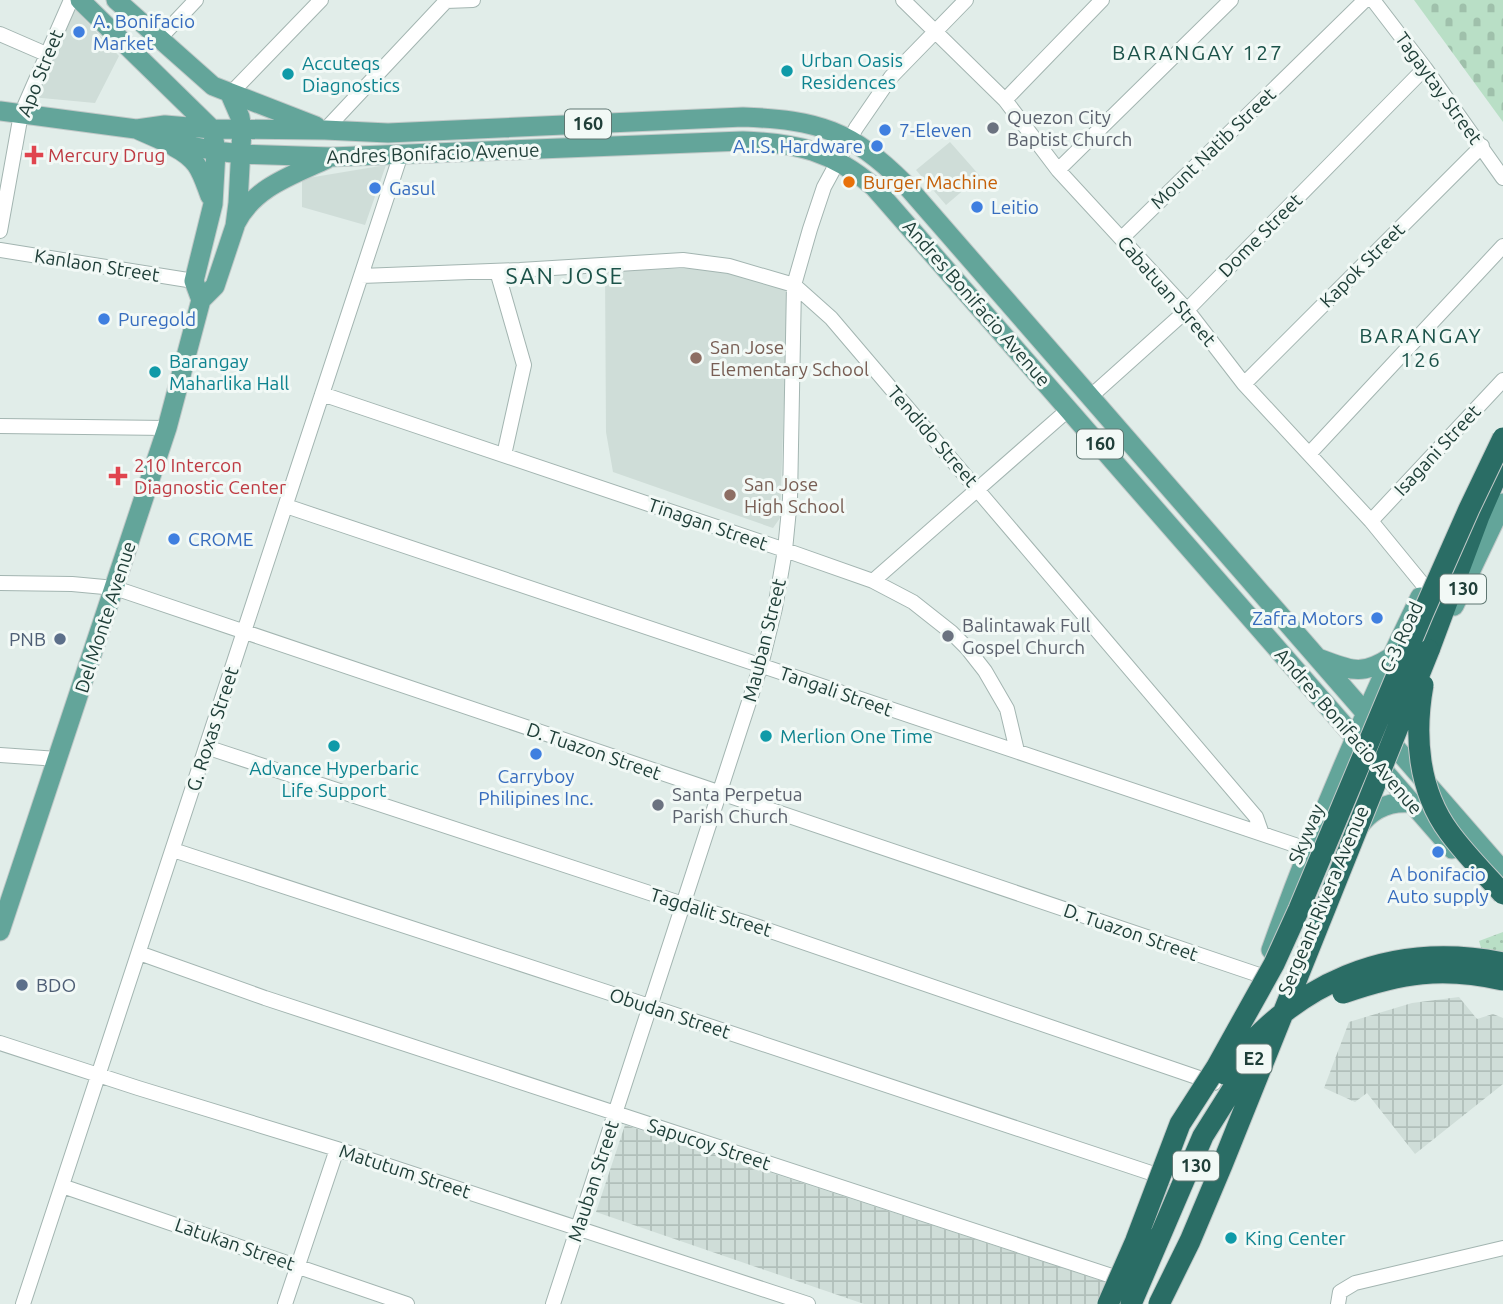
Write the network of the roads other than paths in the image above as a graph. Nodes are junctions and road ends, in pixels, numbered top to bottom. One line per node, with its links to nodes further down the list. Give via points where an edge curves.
1 (71, 0): 17 (street, Apo Street)
2 (80, 0): 20 (main road)
3 (116, 0): 16 (main road)
4 (196, 0): 16 (street)
5 (321, 0): 19 (street)
6 (447, 0): 7 (street); 26 (street)
7 (473, 0)
8 (903, 0): 14 (street, Cabatuan Street)
9 (966, 0): 14 (street, Mauban Street)
10 (1102, 0): 21 (street)
11 (1231, 0): 35 (street)
12 (1365, 0): 40 (street, Mount Natib Street)
13 (1373, 0): 18 (street, Tagaytay Street)
14 (935, 31): 21 (street, Cabatuan Street); 28 (street, Mauban Street, via 891,77)
15 (0, 34): 17 (street)
16 (159, 39): 19 (main road, via 213,86)
17 (46, 54): 23 (street, Apo Street)
18 (1425, 68): 29 (street, Tagaytay Street); 48 (street, Dome Street)
19 (230, 94): 25 (main road); 26 (main road)
20 (181, 98): 24 (main road); 27 (main road)
21 (1006, 100): 35 (street, Cabatuan Street)
22 (0, 111): 23 (main road)
23 (21, 114): 27 (main road); 39 (street, Apo Street)
24 (212, 129): 25 (main road, Andres Bonifacio Avenue / 160); 27 (main road, Andres Bonifacio Avenue); 30 (main road)
25 (242, 129): 26 (main road, Andres Bonifacio Avenue / 160); 31 (main road)
26 (325, 130): 28 (main road, Andres Bonifacio Avenue / 160, via 388,133 743,117 810,123)
27 (163, 132): 30 (main road, Andres Bonifacio Avenue); 37 (main road, via 196,163)
28 (849, 138): 34 (street, Mauban Street); 52 (main road, Andres Bonifacio Avenue / 160, via 905,184)
29 (1482, 146): 36 (street, Tagaytay Street); 50 (street, Kapok Street)
30 (216, 151): 31 (main road, Andres Bonifacio Avenue / 160); 37 (main road)
31 (241, 154): 33 (main road, Andres Bonifacio Avenue / 160); 38 (main road, Del Monte Avenue)
32 (401, 154): 33 (main road, Andres Bonifacio Avenue / 160); 34 (main road, Andres Bonifacio Avenue / 160, via 743,141 777,142); 44 (street, G. Roxas Street)
33 (331, 158): 38 (main road, via 288,176 257,196)
34 (838, 159): 46 (street, Mauban Street, via 824,187); 53 (main road, Andres Bonifacio Avenue / 160, via 874,187)
35 (1058, 170): 40 (street, Cabatuan Street)
36 (1503, 178)
37 (213, 204): 45 (main road)
38 (235, 226): 47 (main road, Del Monte Avenue, via 215,286)
39 (0, 232)
40 (1122, 238): 48 (street, Cabatuan Street)
41 (1503, 246): 58 (street)
42 (0, 250): 45 (street, Kanlaon Street)
43 (497, 271): 44 (street, Tendido Street); 46 (street, Tendido Street, via 683,260 729,266); 59 (street, via 524,365)
44 (361, 276): 51 (street, G. Roxas Street)
45 (194, 281): 47 (main road)
46 (794, 285): 61 (street, Tendido Street, via 831,318); 65 (street, Mauban Street)
47 (201, 300): 56 (main road, Del Monte Avenue)
48 (1187, 310): 50 (street, Cabatuan Street); 52 (street, Dome Street)
49 (1503, 380): 64 (street, Isagani Street)
50 (1244, 384): 58 (street, Cabatuan Street)
51 (322, 394): 59 (street, Tinagan Street); 63 (street, G. Roxas Street)
52 (1090, 397): 72 (main road, Andres Bonifacio Avenue / 160)
53 (1069, 409): 61 (street); 76 (main road, Andres Bonifacio Avenue / 160)
54 (1503, 423): 68 (main road, C-3 Road / 130)
55 (0, 426): 56 (street)
56 (167, 428): 69 (main road, Del Monte Avenue)
57 (1503, 438): 109 (highway, Skyway, bridge, via 1274,964 1180,1124)
58 (1310, 453): 64 (street, Cabatuan Street)
59 (504, 455): 65 (street, Tinagan Street)
60 (1503, 461): 71 (highway)
61 (978, 488): 66 (street); 85 (street, Tendido Street, via 1256,817)
62 (1503, 503): 77 (main road, C-3 Road / 130)
63 (285, 506): 70 (street, G. Roxas Street); 74 (street, Tangali Street)
64 (1371, 521): 68 (street, Cabatuan Street)
65 (785, 550): 66 (street, Tinagan Street); 74 (street, Mauban Street)
66 (873, 581): 79 (street, Tinagan Street, via 913,601 967,648 1007,709)
67 (0, 583): 69 (street, D. Tuazon Street)
68 (1425, 587): 73 (main road, C-3 Road / 130)
69 (116, 588): 70 (street, D. Tuazon Street); 81 (main road, Del Monte Avenue)
70 (244, 633): 78 (street, G. Roxas Street); 83 (street, D. Tuazon Street)
71 (1429, 650): 90 (highway, bridge, via 1419,726 1419,760 1426,789 1448,832); 121 (highway, bridge, via 1232,1140)
72 (1316, 657): 73 (main road, via 1360,671); 75 (main road, Andres Bonifacio Avenue / 160)
73 (1391, 657): 75 (main road, C-3 Road / 130)
74 (761, 665): 79 (street, Tangali Street); 83 (street, Mauban Street)
75 (1365, 715): 76 (main road, C-3 Road / 130); 77 (main road, Andres Bonifacio Avenue / 160)
76 (1355, 737): 82 (main road, Andres Bonifacio Avenue / 160); 86 (main road, Sergeant Rivera Avenue / 130)
77 (1391, 744): 82 (main road, C-3 Road / 130); 89 (main road, Andres Bonifacio Avenue / 160)
78 (206, 747): 88 (street, G. Roxas Street); 91 (street, Tagdalit Street)
79 (1017, 751): 85 (street, Tangali Street)
80 (0, 755): 81 (street)
81 (58, 758): 93 (main road, Del Monte Avenue)
82 (1380, 767): 84 (main road, Andres Bonifacio Avenue / 160); 87 (main road, Sergeant Rivera Avenue / 130)
83 (719, 793): 91 (street, Mauban Street); 97 (street, D. Tuazon Street)
84 (1411, 803): 87 (main road, via 1397,802 1370,814); 92 (main road, Andres Bonifacio Avenue / 160)
85 (1262, 834): 86 (street, Tangali Street)
86 (1307, 849): 97 (main road, Sergeant Rivera Avenue / 130)
87 (1344, 849): 100 (main road, Sergeant Rivera Avenue / 130)
88 (173, 850): 94 (street, G. Roxas Street); 99 (street, Obudan Street)
89 (1501, 863)
90 (1503, 894)
91 (683, 904): 99 (street, Mauban Street); 103 (street, Tagdalit Street)
92 (1503, 907)
93 (0, 931)
94 (139, 953): 102 (street, G. Roxas Street); 104 (street, Sapucoy Street)
95 (1503, 963): 106 (highway, Skyway / E2, bridge, via 1452,956 1407,959 1371,967 1302,998 1247,1044 1224,1073 1189,1129)
96 (1503, 968): 100 (main road, via 1436,961 1387,968 1349,979 1308,999)
97 (1262, 976): 103 (main road, Sergeant Rivera Avenue / 130)
98 (1503, 980): 120 (highway, E2, bridge, via 1443,971 1407,975 1339,994 1281,1031 1256,1056 1203,1136)
99 (650, 1006): 104 (street, Mauban Street); 106 (street, Obudan Street)
100 (1267, 1035): 113 (main road, Sergeant Rivera Avenue / 130, via 1208,1140); 121 (main road, Sergeant Rivera Avenue / 130, via 1255,1091 1226,1146)
101 (0, 1043): 102 (street, Matutum Street)
102 (98, 1074): 105 (street, Matutum Street); 107 (street, G. Roxas Street)
103 (1214, 1083): 106 (main road, Sergeant Rivera Avenue / 130, via 1186,1127)
104 (615, 1114): 108 (street, Mauban Street); 112 (street, Sapucoy Street)
105 (337, 1149): 108 (street, Matutum Street); 111 (street)
106 (1166, 1178): 109 (highway, Skyway / E2, bridge); 112 (main road, Sergeant Rivera Avenue / 130)
107 (62, 1186): 111 (street, Latukan Street); 114 (street, G. Roxas Street)
108 (578, 1228): 117 (street, Mauban Street); 118 (street, Matutum Street)
109 (1136, 1240): 119 (highway, Skyway / E2, bridge)
110 (1503, 1248): 122 (street, via 1355,1283 1340,1292)
111 (297, 1265): 115 (street); 116 (street, Latukan Street)
112 (1124, 1273): 113 (main road); 119 (main road, Sergeant Rivera Avenue / 130)
113 (1148, 1276): 120 (main road, Sergeant Rivera Avenue / 130)
114 (25, 1303)
115 (285, 1304)
116 (407, 1304)
117 (553, 1304)
118 (808, 1304)
119 (1109, 1304)
120 (1133, 1304)
121 (1158, 1304)
122 (1338, 1304)

